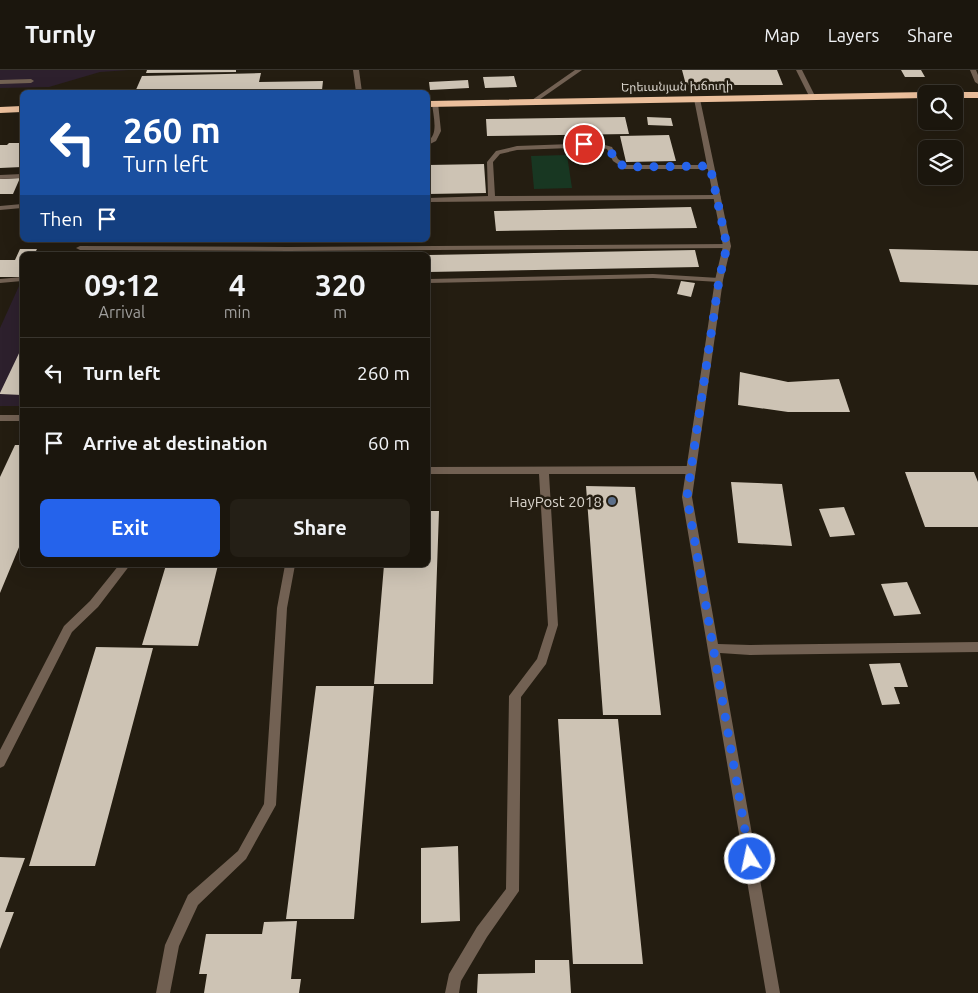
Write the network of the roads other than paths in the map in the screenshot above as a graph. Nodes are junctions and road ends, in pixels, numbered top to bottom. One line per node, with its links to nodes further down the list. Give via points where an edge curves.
1 (356, 70): 8 (street)
2 (579, 70): 14 (street)
3 (799, 70): 12 (street)
4 (973, 70): 7 (street)
5 (31, 81): 6 (street)
6 (0, 82)
7 (978, 82)
8 (359, 90)
9 (918, 95): 12 (highway, Երեւանյան խճուղի)
10 (963, 95): 11 (highway)
11 (978, 95)
12 (812, 96): 13 (highway, Երեւանյան խճուղի)
13 (697, 99): 14 (highway, Երեւանյան խճուղի); 19 (street)
14 (534, 101): 15 (highway, Երեւանյան խճուղի)
15 (431, 104): 18 (street, via 438,131)
16 (20, 109): 17 (highway)
17 (0, 110)
18 (430, 142)
19 (710, 166): 22 (street); 23 (street, via 625,167 614,160 610,148 598,145 517,148 498,152 490,162)
20 (20, 176): 21 (street)
21 (0, 177)
22 (717, 197): 23 (street); 27 (street)
23 (492, 198): 24 (street)
24 (430, 200)
25 (20, 206): 26 (street)
26 (0, 208)
27 (727, 246): 29 (street); 31 (street)
28 (80, 248): 29 (street)
29 (287, 252)
30 (20, 280): 32 (street)
31 (719, 280): 33 (street, via 653,276); 38 (street)
32 (0, 281)
33 (430, 281)
34 (0, 418): 35 (street)
35 (20, 418)
36 (430, 470): 37 (street)
37 (544, 470): 38 (street); 45 (street, via 553,625 542,661 514,696 512,890 454,978)
38 (691, 470): 42 (street, via 687,497)
39 (123, 567): 43 (street, via 94,604 68,629)
40 (290, 567): 44 (street, via 282,608 270,805 242,856 193,900 172,945)
41 (978, 647): 42 (street)
42 (713, 648): 46 (street)
43 (0, 762)
44 (164, 993)
45 (452, 993)
46 (773, 993)

